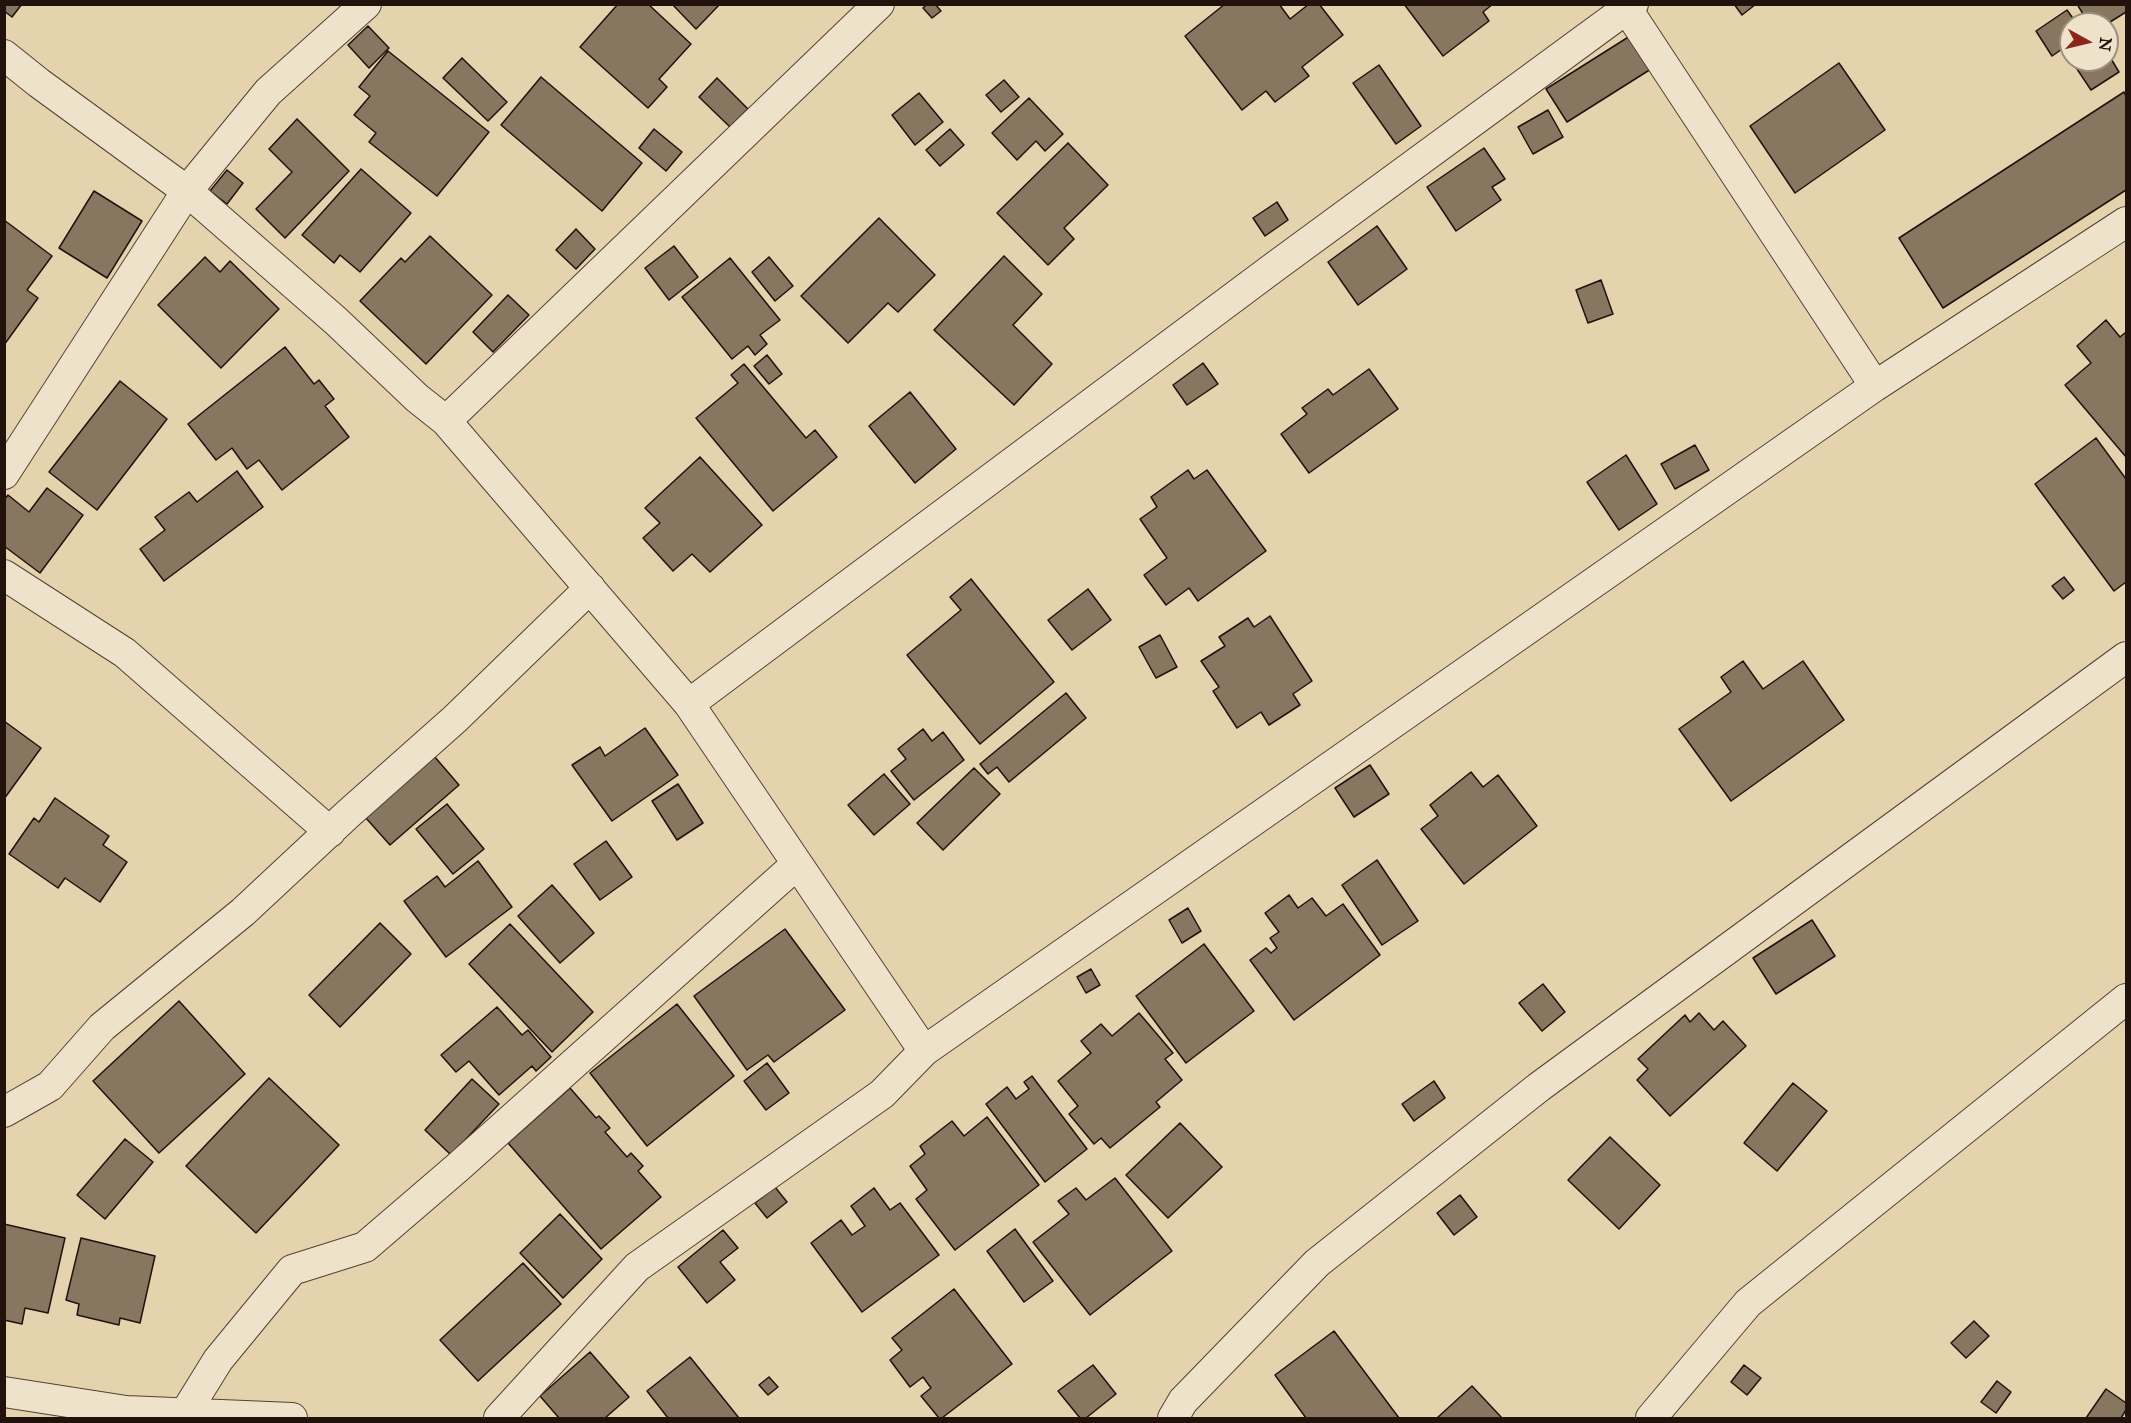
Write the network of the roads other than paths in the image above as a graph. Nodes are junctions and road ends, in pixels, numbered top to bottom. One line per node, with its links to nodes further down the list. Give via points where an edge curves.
1 (366, 4): 5 (street, via 268,92)
2 (879, 4): 8 (street)
3 (1630, 7): 7 (street); 13 (street, via 1263,275)
4 (4, 55): 5 (street)
5 (187, 191): 8 (street); 9 (street)
6 (2127, 222): 7 (street)
7 (1875, 386): 17 (street)
8 (446, 421): 11 (street)
9 (4, 474)
10 (4, 575): 14 (street, via 124,653)
11 (590, 588): 13 (street); 14 (street, via 455,719)
12 (2127, 657): 24 (street, via 1539,1087 1317,1263 1183,1401)
13 (689, 704): 15 (street)
14 (330, 832): 18 (street, via 243,912 102,1027 50,1086)
15 (797, 864): 17 (street); 21 (street, via 365,1246 292,1270 218,1360)
16 (2127, 999): 25 (street, via 1748,1303)
17 (924, 1051): 23 (street, via 882,1094 637,1267)
18 (4, 1112)
19 (4, 1392): 20 (street)
20 (125, 1415): 21 (street)
21 (184, 1415): 22 (street)
22 (292, 1419)
23 (499, 1419)
24 (1173, 1419)
25 (1651, 1419)

